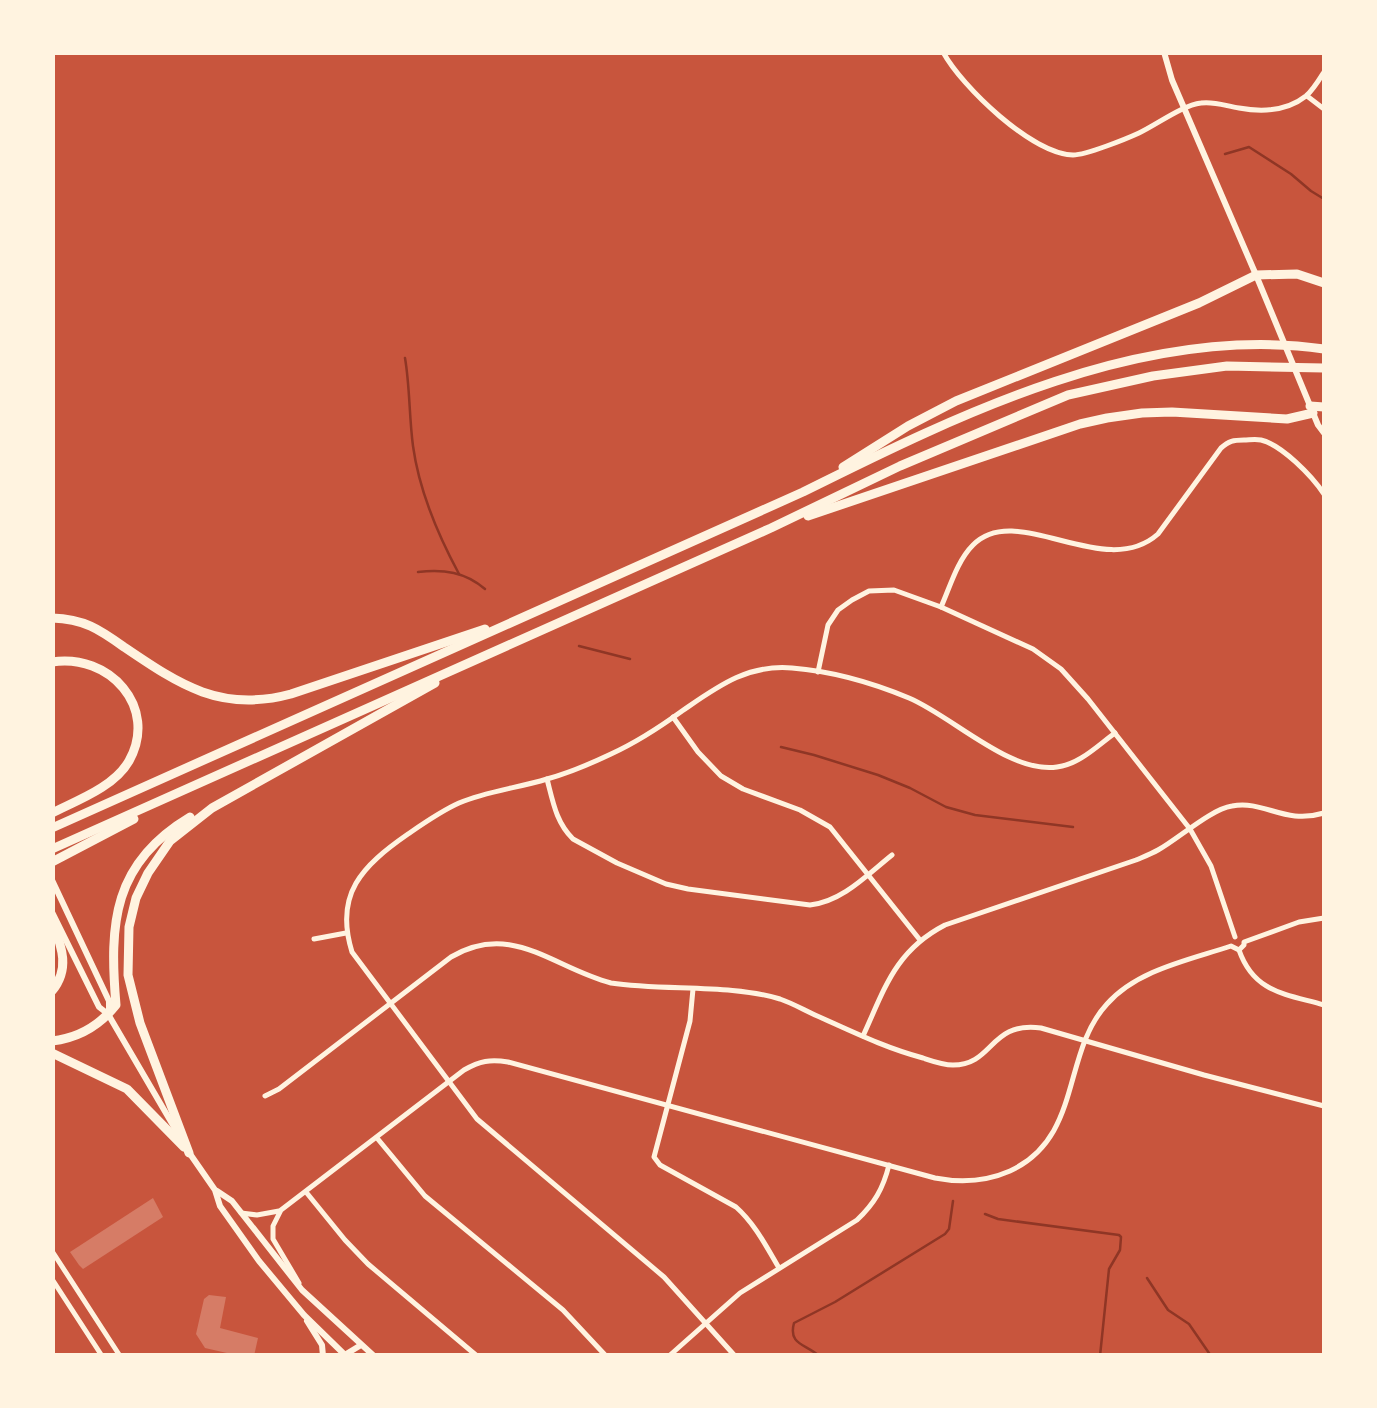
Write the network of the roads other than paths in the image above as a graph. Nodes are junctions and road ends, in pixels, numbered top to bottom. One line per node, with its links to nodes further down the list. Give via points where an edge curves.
1 (942, 52): 5 (street, via 974,93 1052,151 1076,155)
2 (1164, 52): 5 (main road)
3 (1324, 72): 4 (street)
4 (1306, 96): 5 (street, via 1264,111 1208,103); 6 (street)
5 (1186, 109): 7 (main road)
6 (1324, 110)
7 (1256, 274): 8 (highway); 12 (main road); 14 (highway, via 1199,304 956,401)
8 (1324, 282)
9 (1319, 348): 14 (highway, via 1259,346 1148,357 1064,377)
10 (1323, 368): 16 (highway, via 1227,366 1068,395)
11 (1324, 407): 12 (highway)
12 (1312, 409): 13 (main road); 16 (highway, via 1286,419 1172,412 1107,418)
13 (1324, 433)
14 (803, 492): 19 (highway)
15 (1324, 494): 17 (street, via 1273,446 1233,440 1148,543 1111,550 1013,531 990,534 964,554)
16 (772, 528): 21 (highway)
17 (941, 608): 22 (street, via 894,590 852,600 828,625); 24 (street, via 1062,669)
18 (52, 618): 19 (highway, via 95,628 192,690 243,701 291,694)
19 (521, 618): 30 (highway)
20 (52, 662): 28 (highway, via 86,662 107,672 132,702 137,727 123,770)
21 (465, 664): 26 (highway); 27 (highway)
22 (818, 672): 23 (street, via 764,667 744,673); 24 (street, via 912,700 1033,767 1078,761)
23 (674, 717): 25 (street, via 614,753); 35 (street, via 720,776 830,827)
24 (1115, 733): 31 (street)
25 (547, 779): 35 (street, via 558,818 574,839 666,884 810,905 835,899); 40 (street, via 459,803 399,840 356,882)
26 (201, 782): 32 (highway); 34 (highway)
27 (228, 799): 51 (highway, via 174,827 136,866 114,924 116,1005); 61 (highway, via 179,832 154,862 136,898 128,942 135,1008)
28 (52, 813)
29 (1324, 813): 31 (street, via 1290,817 1237,805)
30 (52, 828)
31 (1190, 829): 41 (street, via 1211,866); 43 (street, via 1136,860 945,925)
32 (52, 849)
33 (892, 855): 35 (street)
34 (52, 862)
35 (868, 874): 43 (street)
36 (52, 880): 51 (main road, via 109,1000)
37 (52, 912): 51 (main road)
38 (1324, 918): 44 (street)
39 (52, 920): 48 (highway, via 64,954)
40 (346, 933): 42 (street); 49 (street)
41 (1235, 937): 44 (street); 45 (street)
42 (314, 939)
43 (920, 940): 52 (street, via 890,978)
44 (1244, 942): 46 (street)
45 (1230, 946): 46 (street); 54 (street, via 1127,986 1100,1012)
46 (1239, 950): 50 (street, via 1264,987)
47 (693, 990): 49 (street, via 611,983 500,942 465,949); 52 (street, via 780,999); 58 (street)
48 (52, 991)
49 (389, 1004): 56 (street); 57 (street)
50 (1324, 1004)
51 (108, 1014): 53 (highway, via 91,1028); 61 (main road)
52 (863, 1036): 54 (street, via 952,1065 980,1057 1000,1036 1024,1026)
53 (52, 1041)
54 (1085, 1042): 59 (street); 62 (street, via 1063,1115 1027,1161 966,1182)
55 (52, 1053): 61 (highway, via 126,1089)
56 (449, 1082): 58 (street, via 490,1060); 60 (street); 72 (street, via 490,1132 664,1277)
57 (265, 1096)
58 (668, 1105): 62 (street); 68 (street, via 654,1157 736,1207)
59 (1324, 1106)
60 (377, 1138): 64 (street); 81 (street, via 425,1196 563,1310)
61 (189, 1153): 63 (main road)
62 (889, 1165): 68 (street, via 880,1193 857,1220)
63 (216, 1190): 66 (main road); 71 (main road, via 220,1206)
64 (306, 1192): 65 (street); 80 (street, via 368,1264)
65 (282, 1210): 66 (street); 70 (street, via 273,1239)
66 (241, 1213): 70 (main road)
67 (52, 1251): 76 (street)
68 (778, 1268): 72 (street)
69 (52, 1279): 75 (street)
70 (302, 1290): 73 (main road)
71 (304, 1316): 74 (main road); 77 (main road)
72 (706, 1323): 82 (street); 83 (street)
73 (361, 1345): 74 (main road); 78 (main road); 79 (main road)
74 (345, 1355)
75 (102, 1356)
76 (120, 1356)
77 (323, 1356)
78 (357, 1356)
79 (374, 1356)
80 (477, 1356)
81 (606, 1356)
82 (669, 1356)
83 (735, 1356)

